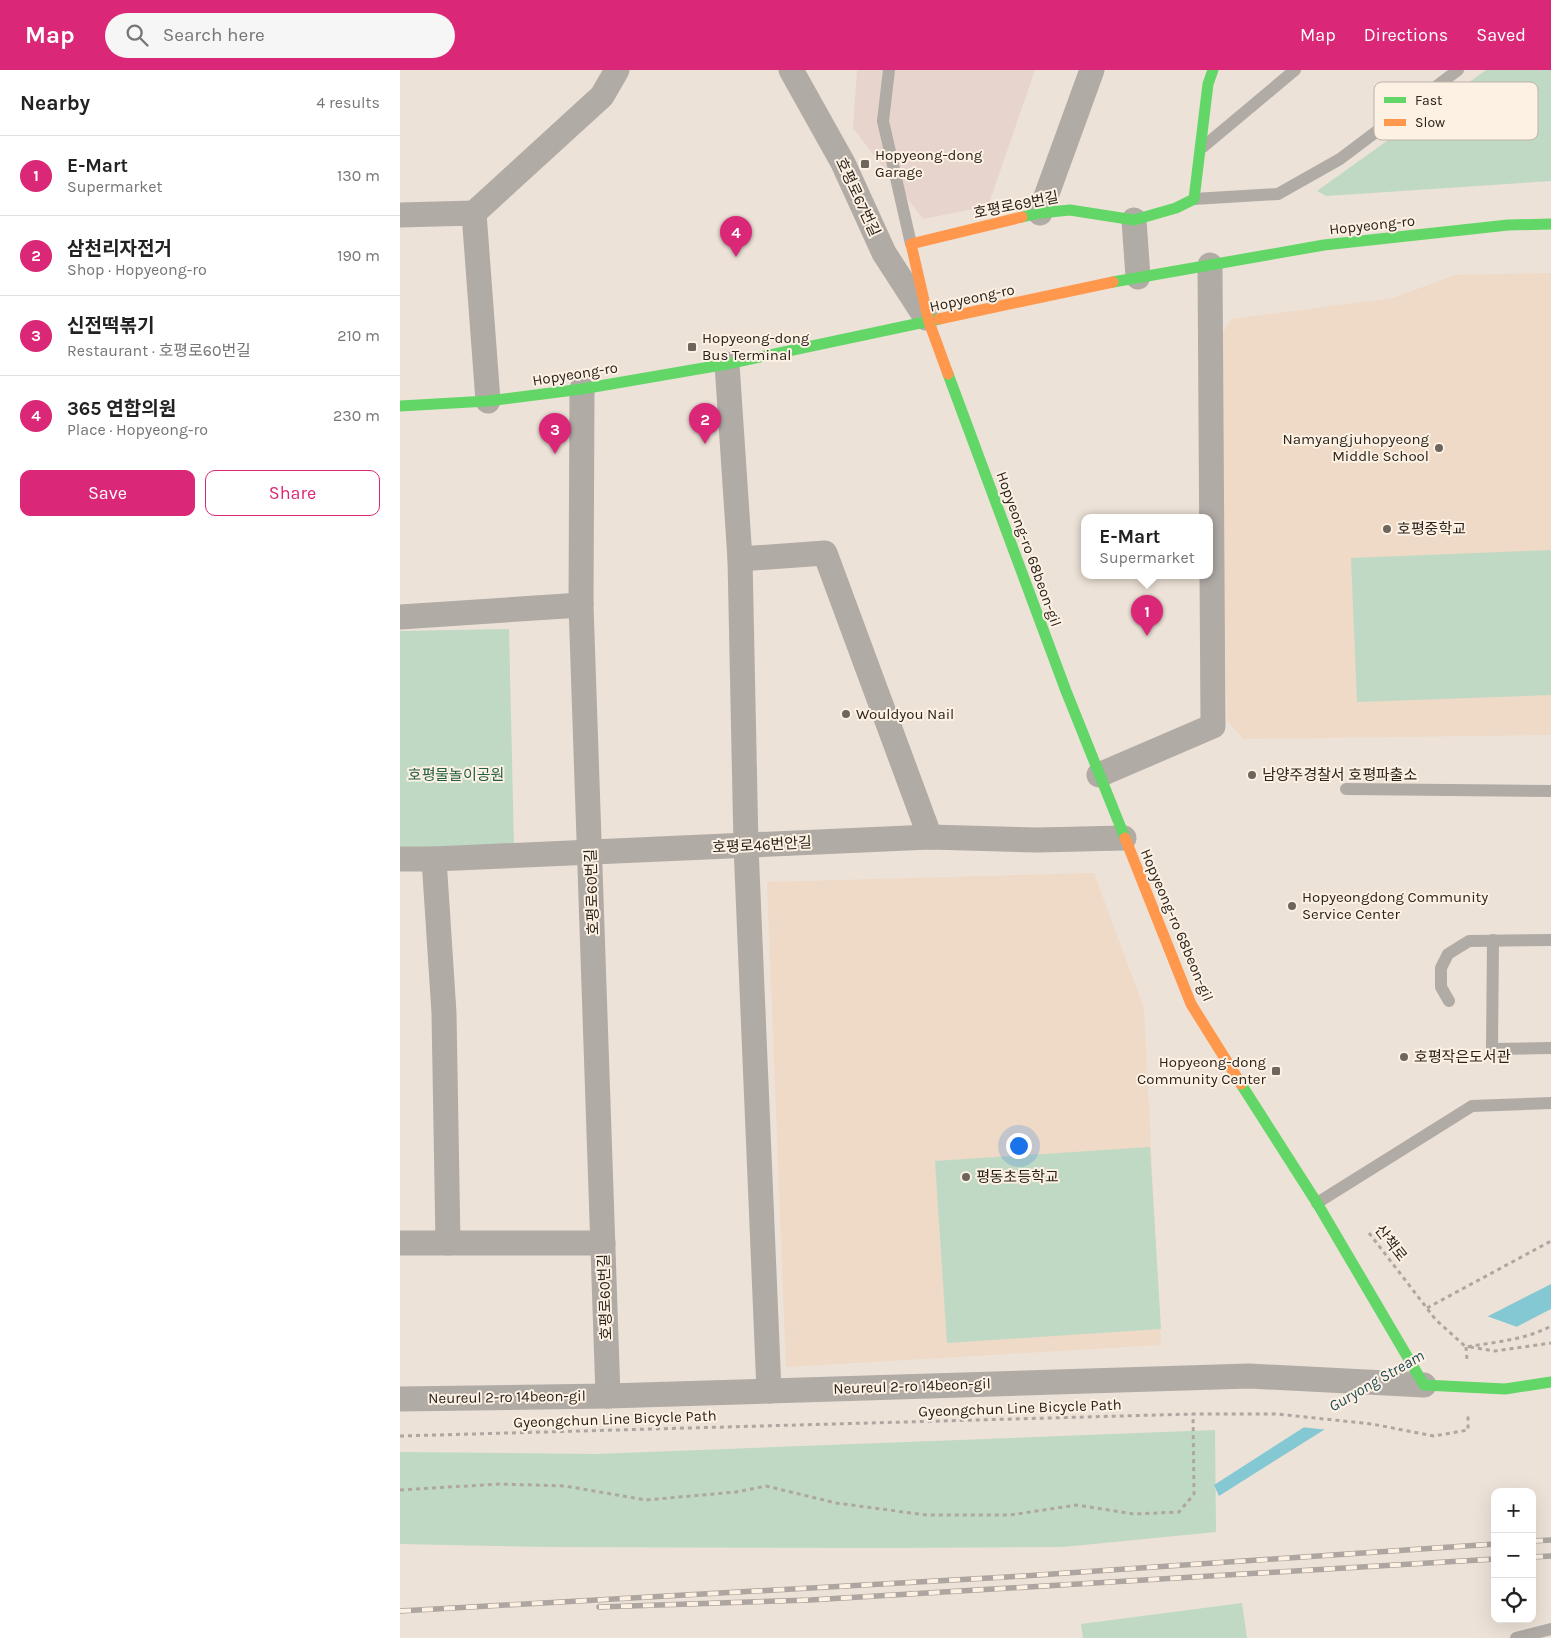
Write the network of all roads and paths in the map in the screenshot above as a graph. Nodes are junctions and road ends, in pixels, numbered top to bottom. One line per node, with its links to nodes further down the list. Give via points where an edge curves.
1 (616, 70): 12 (street, via 602,96)
2 (791, 70): 20 (street, 호평로67번길, via 843,163 884,253)
3 (888, 70): 17 (lane, via 883,121)
4 (1092, 70): 13 (street)
5 (1214, 70): 10 (street, via 1208,84)
6 (1295, 70): 10 (lane)
7 (1458, 70): 8 (lane)
8 (1442, 82)
9 (1374, 134): 11 (lane, via 1340,160 1278,194)
10 (1201, 149): 11 (street)
11 (1194, 200): 15 (street, 호평로69번길)
12 (474, 212): 14 (street); 23 (street)
13 (1040, 213): 15 (street, 호평로69번길, via 1070,210); 17 (street, 호평로69번길)
14 (400, 215)
15 (1134, 220): 19 (street)
16 (1551, 224): 18 (street, Hopyeong-ro, via 1508,225 1324,245)
17 (911, 244): 20 (street)
18 (1210, 265): 19 (street, Hopyeong-ro); 25 (street)
19 (1138, 277): 20 (street, Hopyeong-ro)
20 (929, 322): 21 (street, Hopyeong-ro); 30 (street, Hopyeong-ro 68beon-gil)
21 (727, 364): 22 (street, Hopyeong-ro); 26 (street)
22 (582, 389): 23 (street, Hopyeong-ro); 28 (street, 호평로60번길)
23 (488, 401): 24 (street, Hopyeong-ro)
24 (400, 406)
25 (1212, 514)
26 (740, 559): 33 (street, via 825,553); 35 (street)
27 (1213, 579): 30 (street, via 1214,726)
28 (581, 605): 29 (street); 36 (street, 호평로60번길)
29 (400, 617)
30 (1099, 775): 34 (street, Hopyeong-ro 68beon-gil)
31 (1346, 789): 32 (lane)
32 (1551, 791)
33 (930, 837): 34 (street, 호평로46번안길); 35 (street, 호평로46번안길)
34 (1124, 838): 44 (street, Hopyeong-ro 68beon-gil, via 1191,1004)
35 (746, 846): 36 (street, 호평로46번안길); 57 (street)
36 (590, 852): 38 (street, 호평로46번안길); 48 (street, 호평로60번길)
37 (400, 859): 38 (street, 호평로46번안길)
38 (434, 859): 47 (street, via 444,1013)
39 (1493, 940): 40 (lane); 41 (lane, via 1469,941 1448,954 1441,968 1441,987); 42 (lane, via 1492,1049)
40 (1551, 940)
41 (1449, 1001)
42 (1551, 1048)
43 (1551, 1103): 44 (lane, via 1472,1106)
44 (1318, 1203): 55 (street, Hopyeong-ro 68beon-gil, via 1399,1343)
45 (1367, 1230): 50 (path, 산책로)
46 (1551, 1241): 50 (path)
47 (448, 1243): 48 (street); 49 (street)
48 (603, 1243): 58 (street, 호평로60번길)
49 (400, 1244)
50 (1427, 1308): 53 (path, 산책로)
51 (1551, 1326): 53 (path, via 1536,1334)
52 (1551, 1343): 53 (path, via 1495,1351)
53 (1466, 1347): 56 (path, Gyeongchun Line Bicycle Path)
54 (1551, 1382): 56 (street, via 1505,1389)
55 (1430, 1385): 56 (street); 57 (street, Neureul 2-ro 14beon-gil, via 1249,1376)
56 (1468, 1388): 60 (path, Gyeongchun Line Bicycle Path, via 1468,1430 1434,1436 1372,1424 1277,1414)
57 (768, 1391): 58 (street, Neureul 2-ro 14beon-gil)
58 (608, 1396): 59 (street, Neureul 2-ro 14beon-gil)
59 (400, 1398)
60 (1194, 1414): 61 (path, Gyeongchun Line Bicycle Path); 62 (path, via 1194,1494 1179,1512 1134,1514 1077,1505 1010,1515 926,1515 836,1503 766,1486 646,1500 565,1486 499,1484)
61 (400, 1436)
62 (400, 1490)
63 (1551, 1629): 64 (lane)
64 (1516, 1638)

